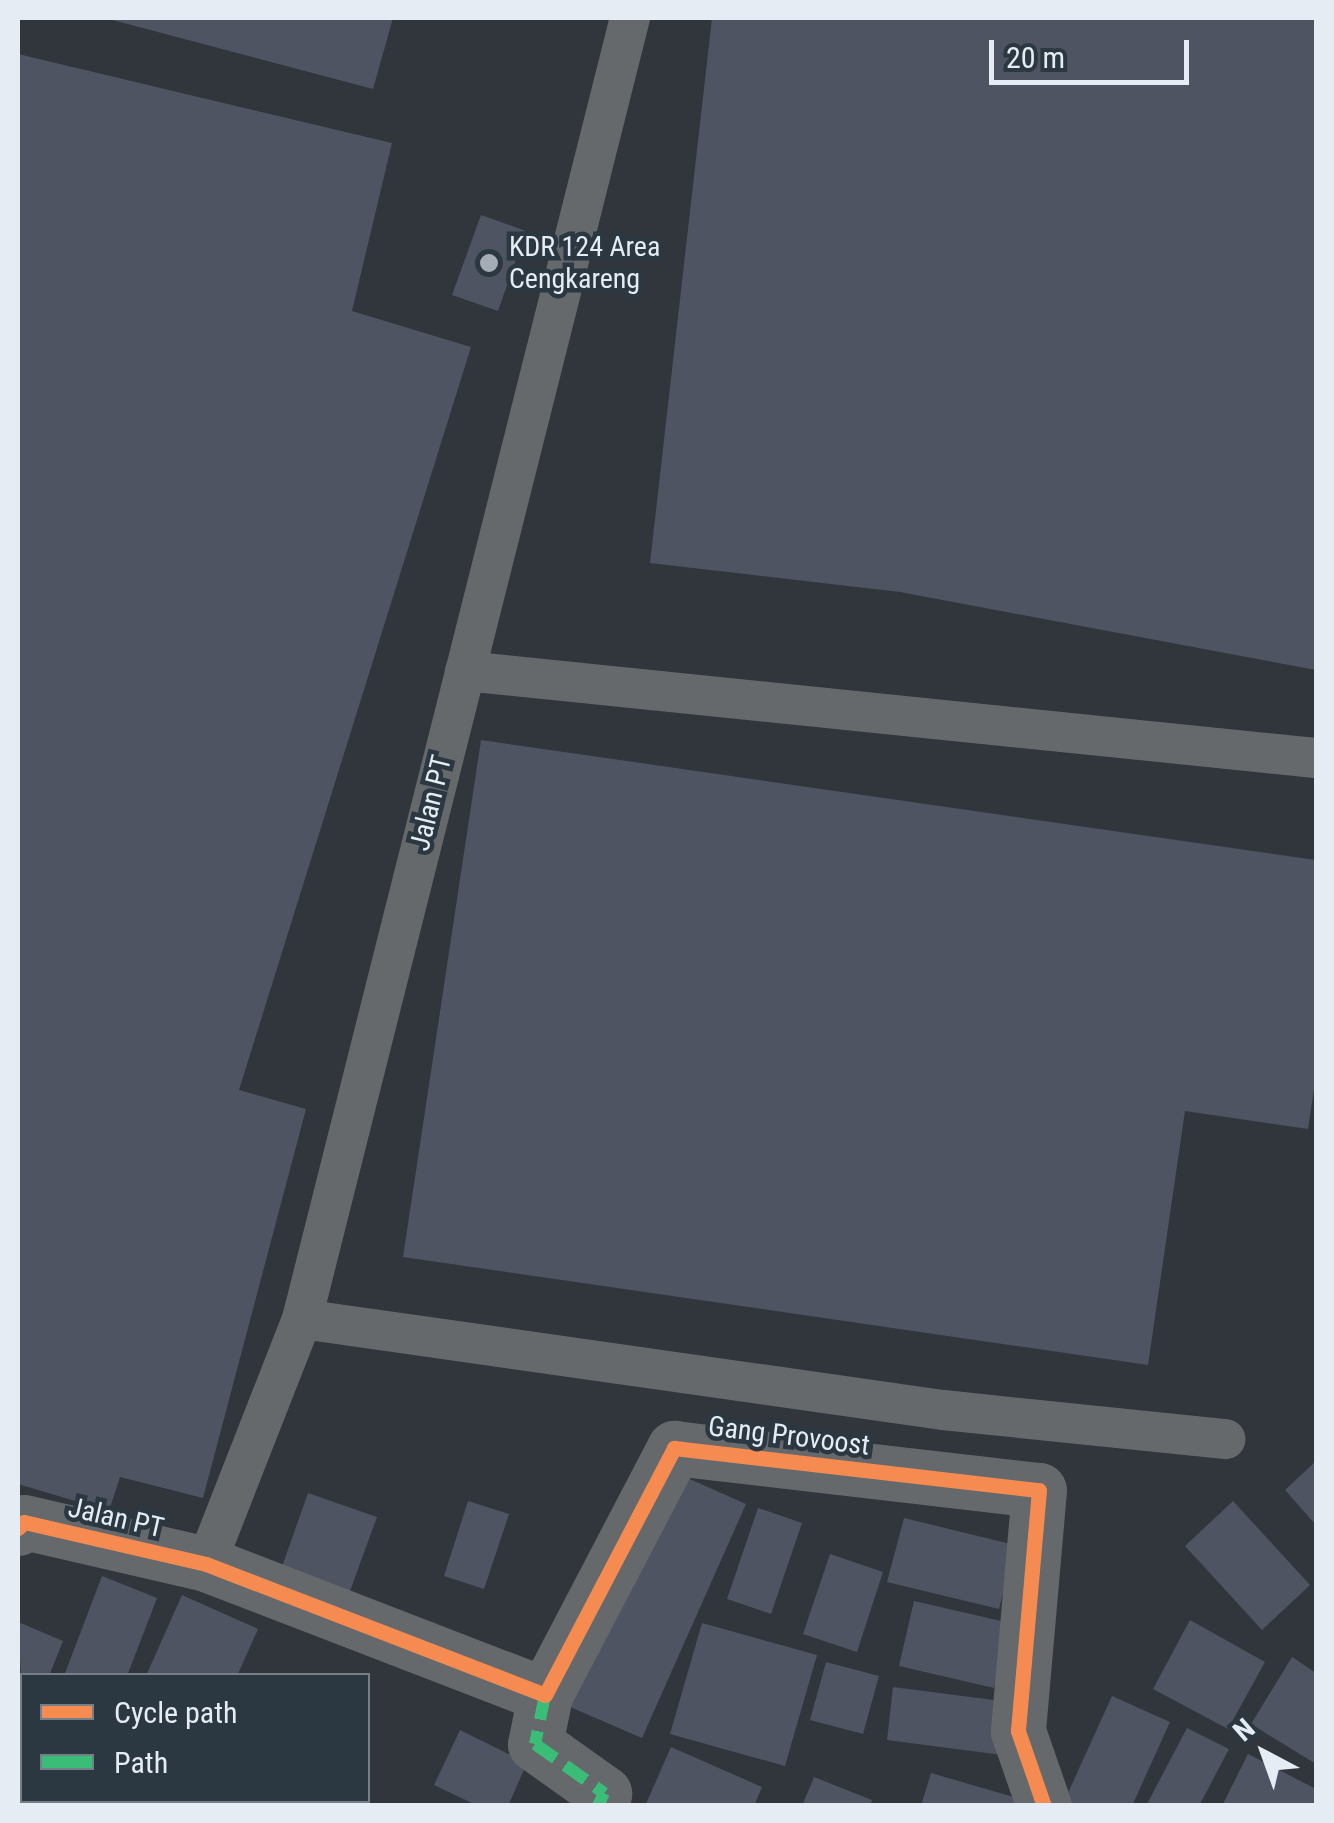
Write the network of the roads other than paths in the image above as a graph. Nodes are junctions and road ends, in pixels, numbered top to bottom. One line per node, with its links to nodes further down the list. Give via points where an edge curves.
1 (630, 18): 2 (lane, Jalan PT)
2 (465, 670): 3 (lane); 4 (lane, Jalan PT)
3 (1316, 758)
4 (302, 1318): 5 (lane, via 943,1410); 7 (lane, Jalan PT)
5 (1226, 1440)
6 (18, 1528): 7 (street, Jalan PT, via 24,1522)
7 (206, 1564): 8 (street)
8 (546, 1696): 9 (street, Gang Provoost, via 535,1744 604,1793); 10 (street, Gang Provoost, via 674,1448 1039,1490 1018,1730)
9 (598, 1806)
10 (1044, 1806)

